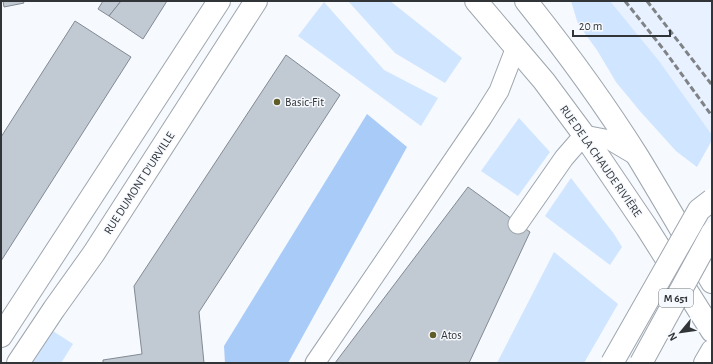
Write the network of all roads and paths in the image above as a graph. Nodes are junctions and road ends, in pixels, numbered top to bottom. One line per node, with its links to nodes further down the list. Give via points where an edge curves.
1 (219, 1): 13 (main road)
2 (256, 1): 15 (main road, RUE DUMONT D'URVILLE, via 94,254)
3 (476, 1): 5 (main road, RUE DE LA CHAUDE RIVIÈRE)
4 (526, 1): 7 (main road, via 585,79)
5 (516, 47): 6 (main road, RUE DE LA CHAUDE RIVIÈRE); 16 (lane, via 499,91 489,107)
6 (584, 136): 7 (lane, via 610,140); 9 (lane, via 564,158); 12 (main road, RUE DE LA CHAUDE RIVIÈRE, via 647,228)
7 (637, 156): 11 (main road)
8 (712, 200): 17 (main road, bridge, via 698,210)
9 (518, 224)
10 (712, 233): 18 (main road, M 651, bridge)
11 (712, 282)
12 (712, 331)
13 (1, 336)
14 (712, 351): 19 (main road)
15 (18, 363)
16 (315, 363)
17 (612, 363)
18 (641, 363)
19 (706, 363)

